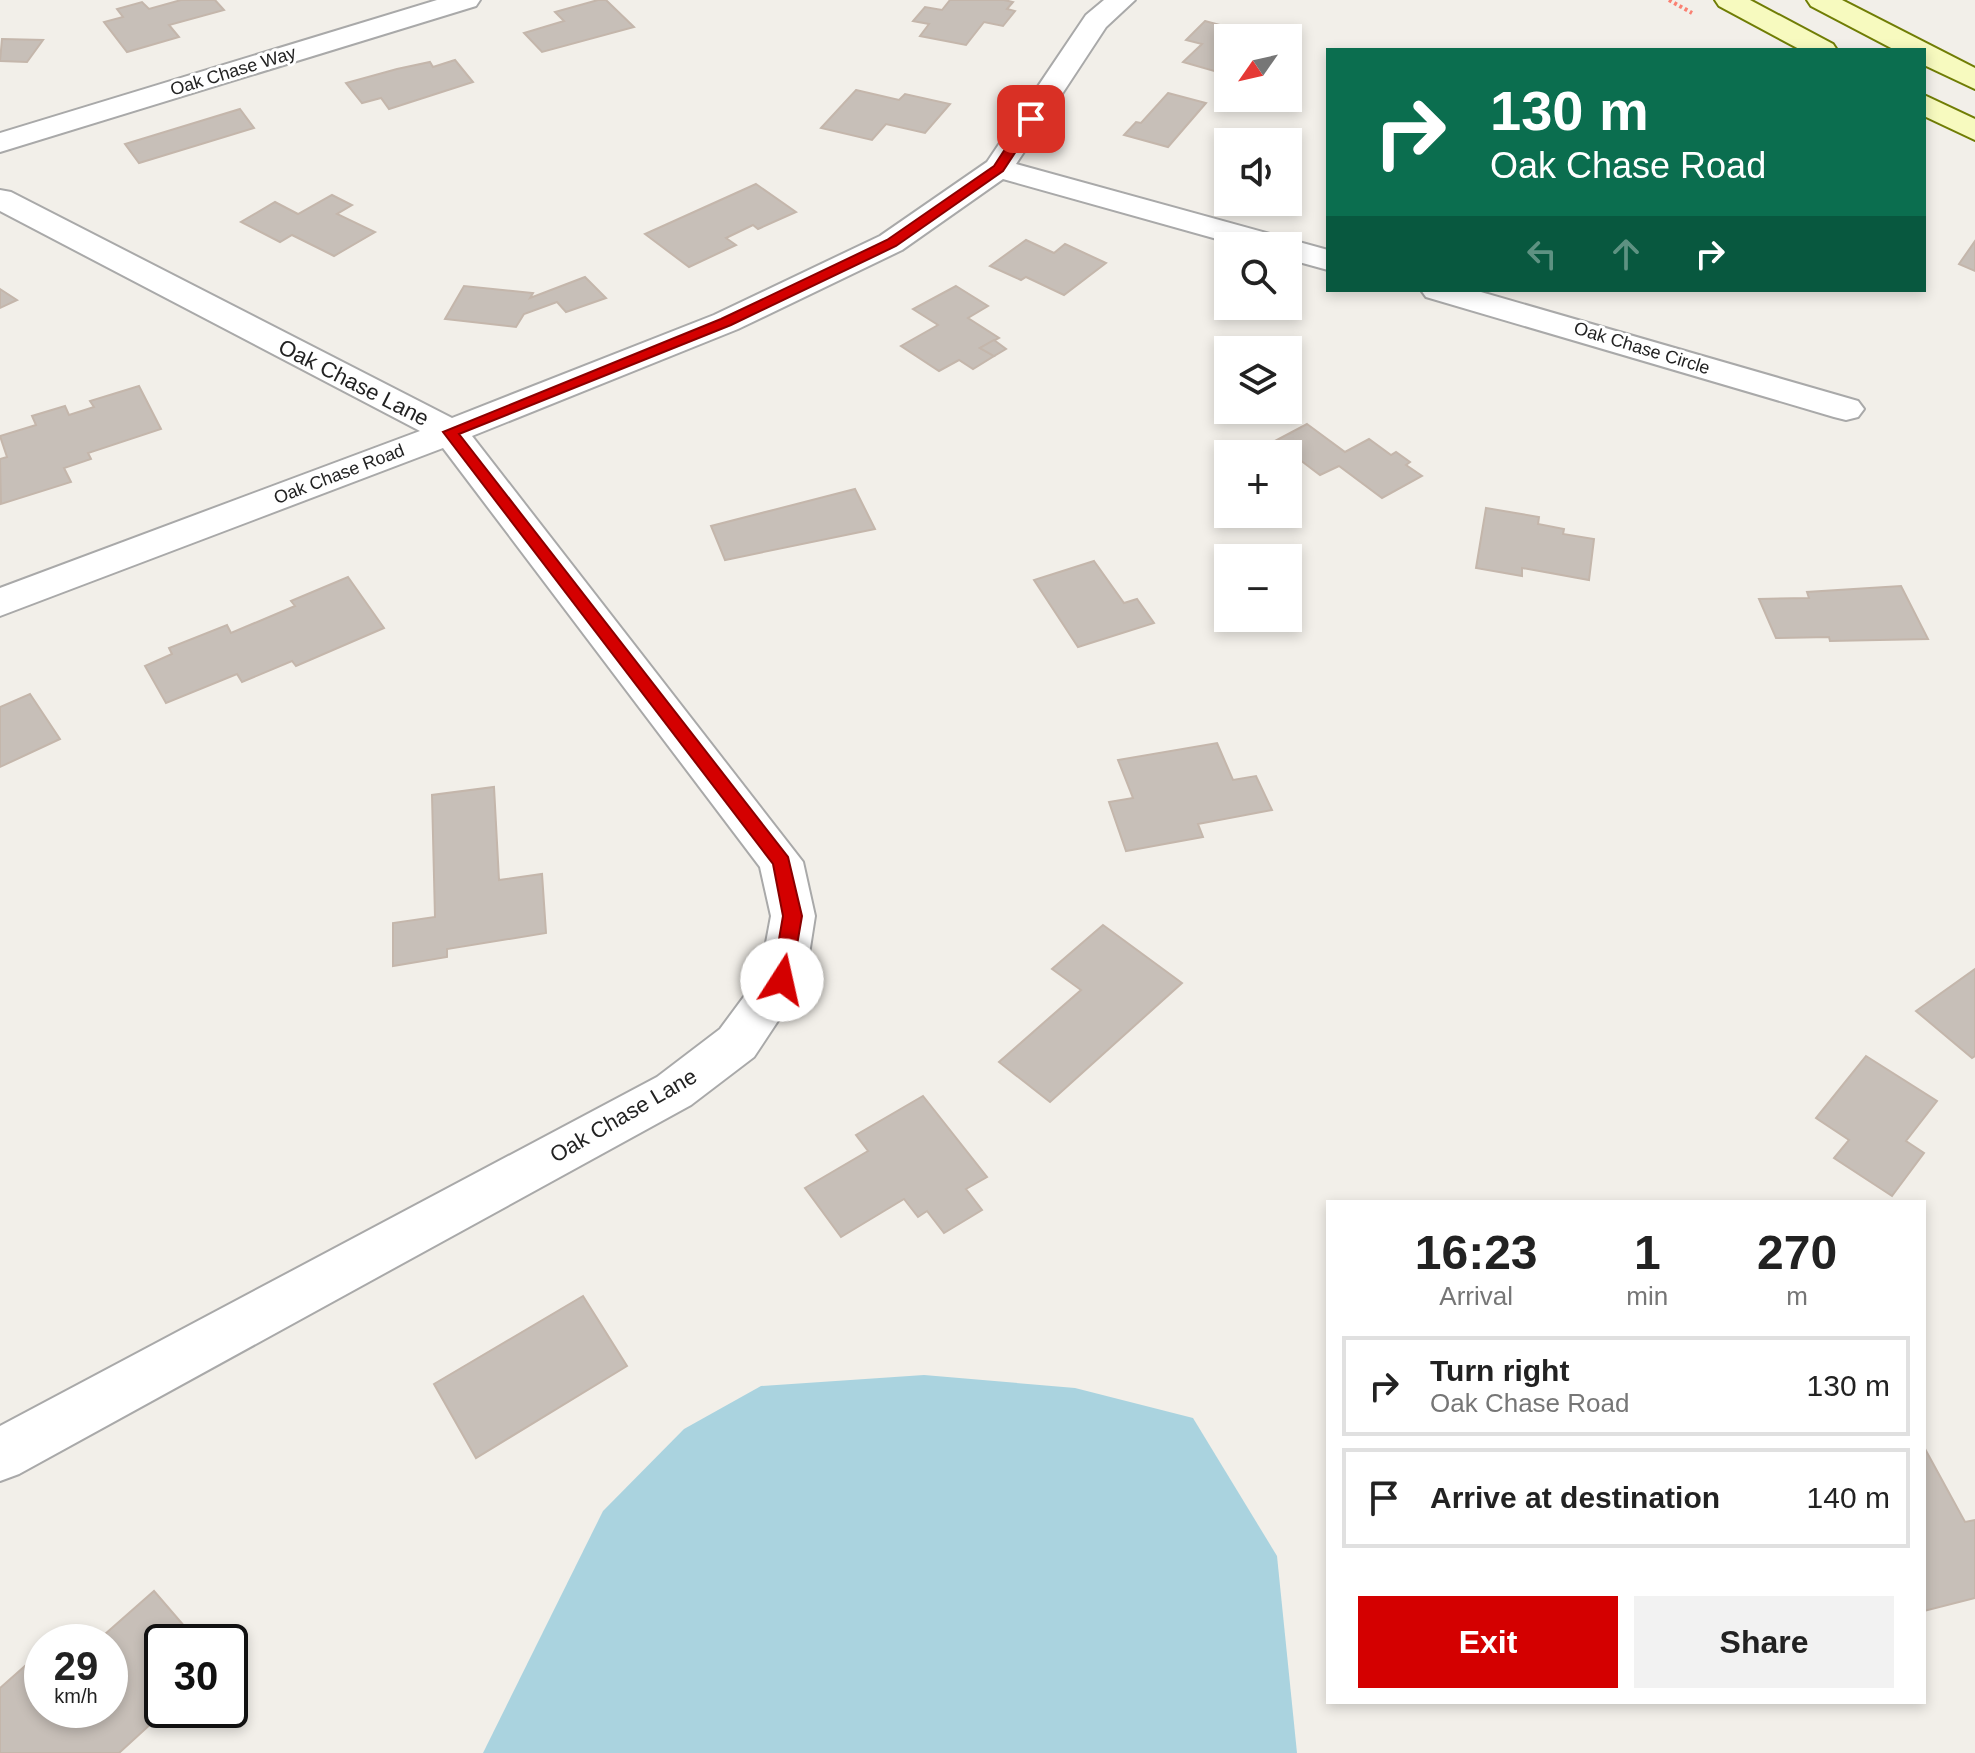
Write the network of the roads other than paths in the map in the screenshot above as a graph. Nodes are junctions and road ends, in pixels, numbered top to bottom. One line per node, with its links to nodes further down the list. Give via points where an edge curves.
1 (466, 0): 11 (street, Oak Chase Way)
2 (1121, 0): 12 (street, Oak Chase Road, via 1096,21)
3 (1729, 0): 5 (main road)
4 (1821, 0): 6 (main road)
5 (1819, 48)
6 (1913, 48)
7 (1926, 54): 8 (main road)
8 (1975, 80)
9 (1926, 105): 10 (main road)
10 (1975, 131)
11 (0, 143)
12 (998, 168): 14 (street); 19 (street, Oak Chase Road, via 891,243 726,322)
13 (0, 199): 19 (street, Oak Chase Lane)
14 (1228, 232)
15 (1302, 253): 16 (street)
16 (1326, 259)
17 (1445, 292): 18 (street, Oak Chase Circle)
18 (1846, 409)
19 (450, 432): 20 (street, Oak Chase Road); 21 (street, Oak Chase Lane, via 781,862 793,916 782,980 737,1043 674,1091)
20 (0, 603)
21 (0, 1455)

